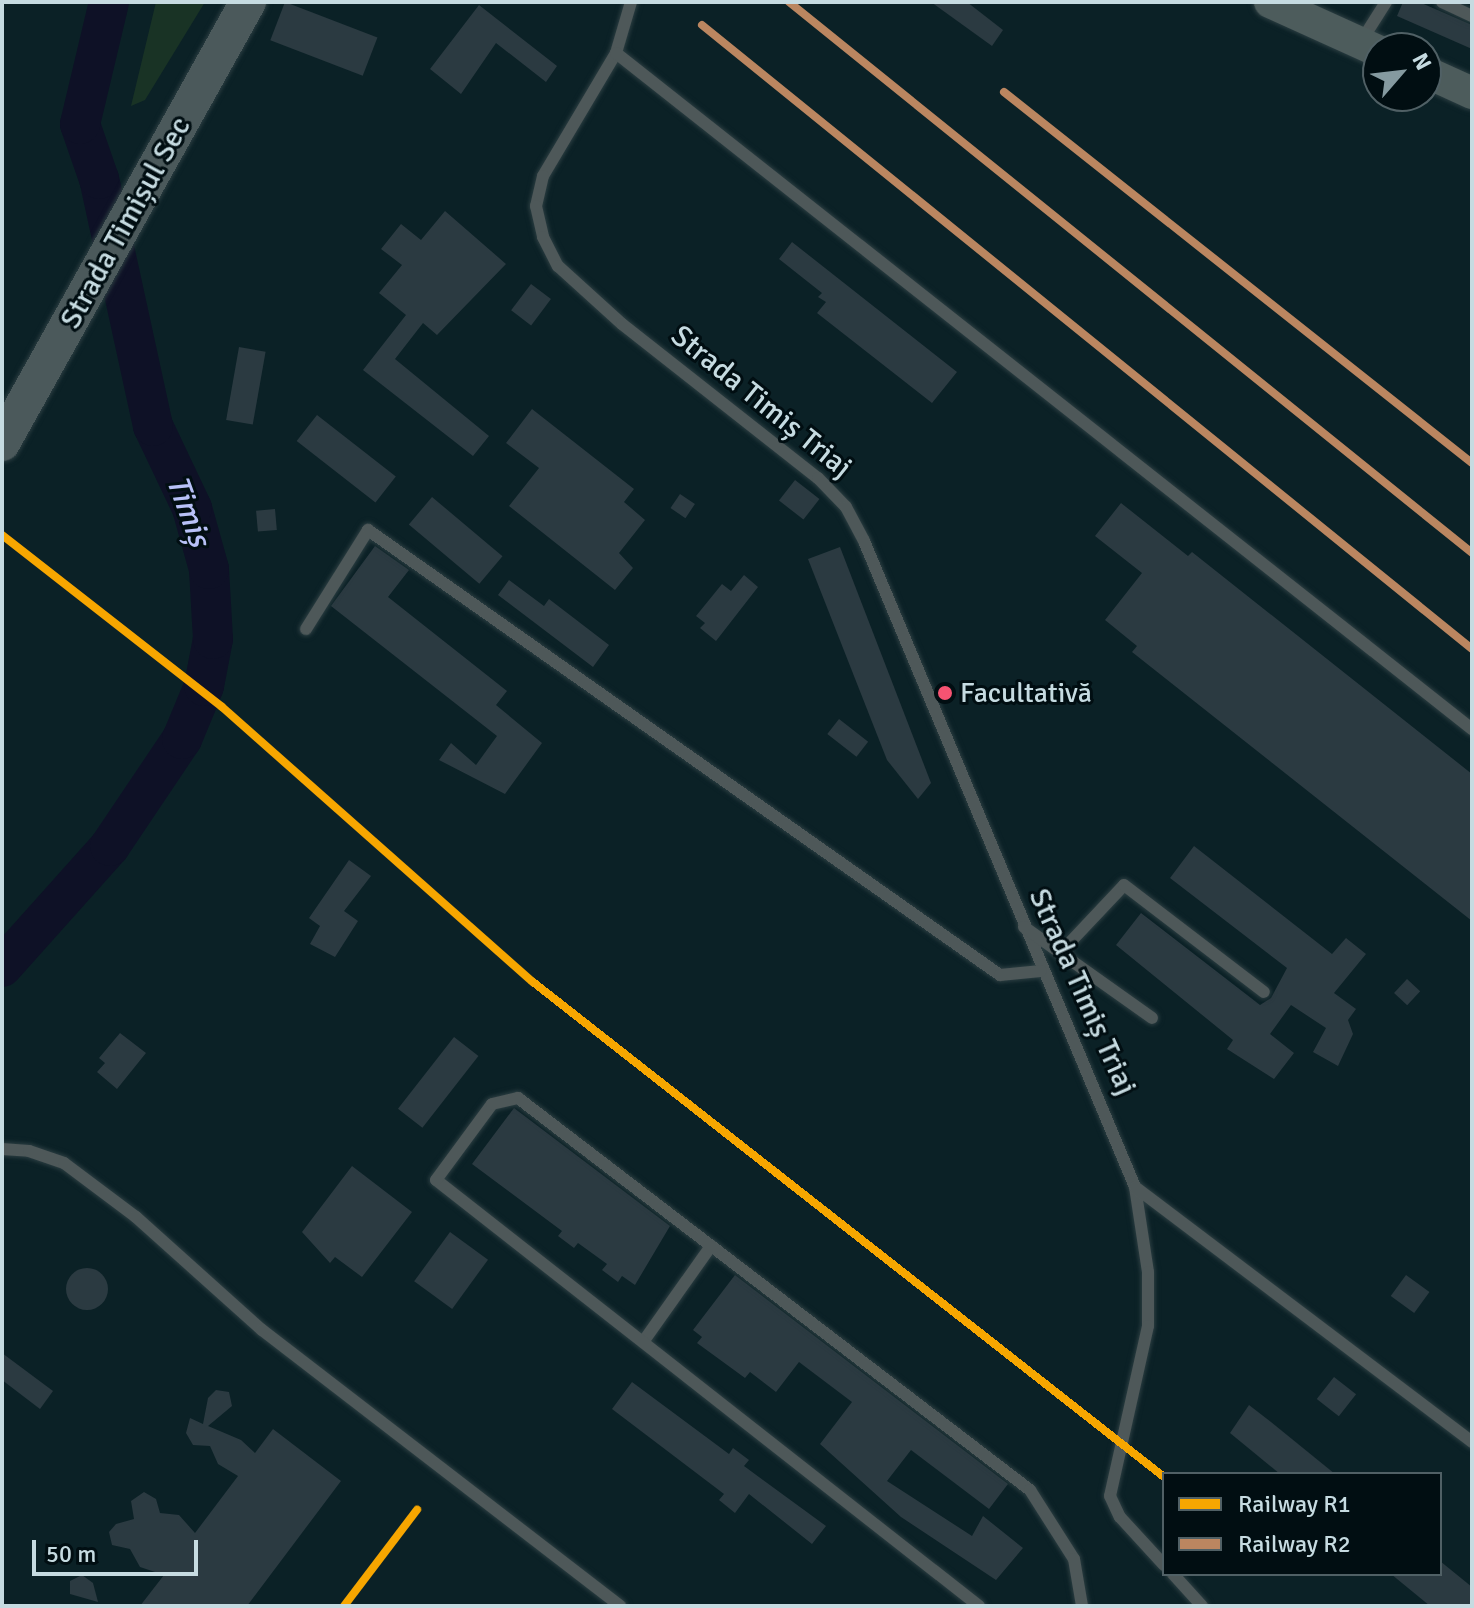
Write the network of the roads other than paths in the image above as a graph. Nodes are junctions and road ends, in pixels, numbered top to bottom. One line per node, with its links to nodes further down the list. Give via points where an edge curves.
1 (248, 2): 12 (main road, Strada Timișul Sec)
2 (631, 2): 9 (lane, Strada Timiș Triaj)
3 (1270, 2): 8 (main road)
4 (1386, 2): 7 (lane)
5 (1442, 2): 6 (lane)
6 (1472, 16)
7 (1375, 32)
8 (1362, 44)
9 (616, 53): 14 (lane); 15 (lane, Strada Timiș Triaj, via 543,176 536,206 543,237 558,266 818,478 846,507)
10 (1442, 79): 11 (main road)
11 (1472, 93)
12 (2, 443)
13 (306, 629): 17 (lane, via 368,530 1000,975)
14 (1472, 729)
15 (1021, 925): 16 (lane); 17 (lane, Strada Timiș Triaj)
16 (1060, 953): 18 (lane, via 1124,885); 19 (lane)
17 (1041, 971): 21 (lane, Strada Timiș Triaj, via 1109,1117)
18 (1264, 992)
19 (1152, 1018)
20 (2, 1149): 27 (lane, via 64,1163 124,1208 262,1330)
21 (1135, 1187): 24 (lane); 25 (lane, Strada Timiș Triaj, via 1148,1272 1148,1326 1110,1496 1120,1517)
22 (711, 1246): 23 (lane); 23 (lane, via 518,1098 492,1104 436,1180); 29 (lane, via 1030,1490 1074,1559)
23 (643, 1342): 28 (lane)
24 (1472, 1442)
25 (1162, 1563)
26 (1175, 1576): 30 (lane)
27 (620, 1606)
28 (979, 1606)
29 (1082, 1606)
30 (1202, 1606)

